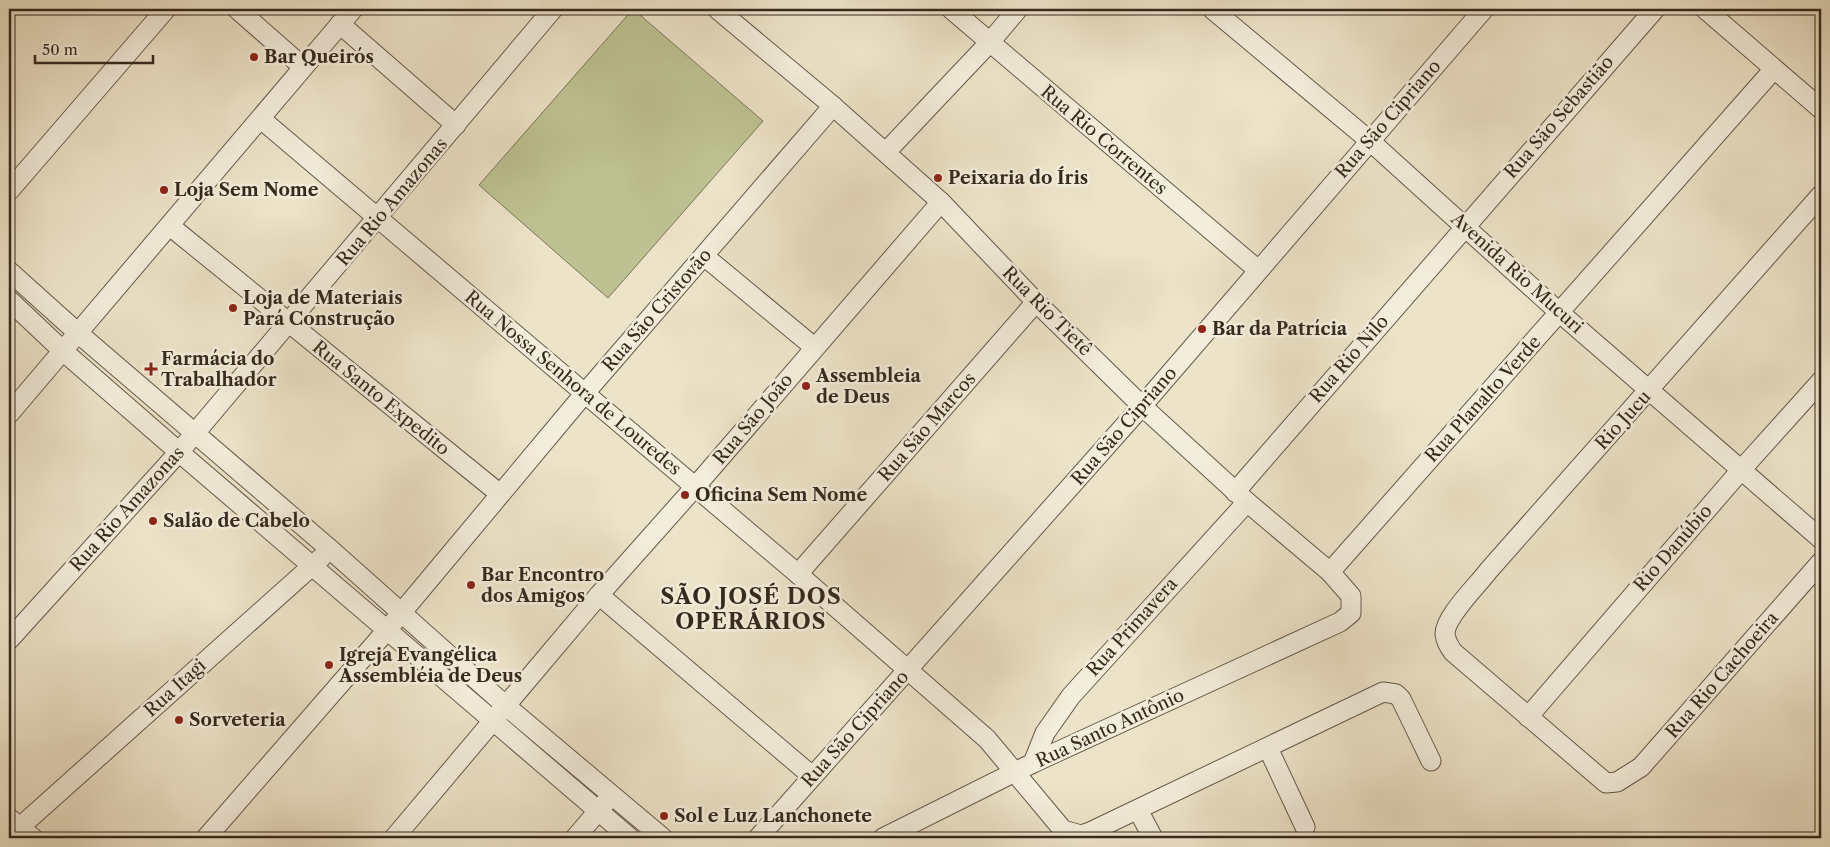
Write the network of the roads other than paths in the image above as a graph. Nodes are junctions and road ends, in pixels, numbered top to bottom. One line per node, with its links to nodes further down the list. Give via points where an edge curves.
1 (166, 9): 22 (street)
2 (237, 9): 14 (street)
3 (353, 9): 12 (street)
4 (553, 9): 19 (street, Rua Rio Amazonas)
5 (717, 9): 16 (street, Rua Rio Tietê)
6 (951, 9): 13 (street, Rua Rio Correntes)
7 (1018, 9): 13 (street)
8 (1212, 9): 20 (street, Avenida Rio Mucuri)
9 (1655, 9): 27 (street, Rua São Sebastião)
10 (1705, 9): 15 (street)
11 (1475, 12): 20 (street, Rua São Cipriano)
12 (340, 24): 14 (street); 19 (street)
13 (990, 42): 21 (street); 29 (street, Rua Rio Correntes)
14 (303, 67): 18 (street)
15 (1774, 69): 17 (street); 33 (street, Rua Planalto Verde)
16 (833, 106): 21 (street, Rua Rio Tietê); 28 (street, Rua São Cristovão)
17 (1821, 109)
18 (261, 119): 25 (street, Rua Nossa Senhora de Louredes); 26 (street)
19 (456, 125): 25 (street, Rua Rio Amazonas)
20 (1370, 141): 27 (street, Avenida Rio Mucuri); 29 (street, Rua São Cipriano)
21 (886, 152): 24 (street, Rua Rio Tietê)
22 (9, 191)
23 (1821, 195): 39 (street, Rio Jucu)
24 (941, 202): 32 (street, Rua Rio Tietê); 36 (street, Rua São João)
25 (378, 218): 34 (street, Rua Rio Amazonas); 40 (street, Rua Nossa Senhora de Louredes)
26 (170, 226): 34 (street, Rua Santo Expedito); 35 (street)
27 (1464, 226): 33 (street, Avenida Rio Mucuri); 48 (street, Rua Rio Nilo)
28 (704, 256): 36 (street); 40 (street, Rua São Cristovão)
29 (1258, 270): 41 (street, Rua São Cipriano)
30 (9, 271): 35 (street)
31 (9, 300): 37 (street)
32 (1036, 302): 41 (street, Rua Rio Tietê); 54 (street, Rua São Marcos)
33 (1560, 313): 39 (street, Avenida Rio Mucuri); 53 (street, Rua Planalto Verde)
34 (290, 324): 43 (street, Rua Rio Amazonas); 47 (street, Rua Santo Expedito)
35 (78, 333): 37 (street); 43 (street)
36 (814, 347): 46 (street, Rua São João)
37 (62, 351): 42 (street); 44 (street)
38 (1821, 381): 45 (street, Rio Danúbio)
39 (1650, 391): 45 (street, Avenida Rio Mucuri); 62 (street, Rio Jucu, via 1490,570 1448,622 1446,642 1453,652)
40 (585, 393): 46 (street, Rua Nossa Senhora de Louredes); 47 (street, Rua São Cristovão)
41 (1142, 406): 48 (street, Rua Rio Tietê); 60 (street, Rua São Cipriano)
42 (9, 414)
43 (195, 433): 44 (street, Rua Rio Amazonas); 50 (street)
44 (179, 452): 52 (street); 59 (street, Rua Rio Amazonas)
45 (1741, 470): 49 (street, Avenida Rio Mucuri); 62 (street, Rio Danúbio)
46 (695, 487): 54 (street, Rua Nossa Senhora de Louredes); 55 (street, Rua São João)
47 (500, 494): 56 (street, Rua São Cristovão)
48 (1241, 497): 53 (street, Rua Rio Tietê); 66 (street, Rua Primavera, via 1071,696 1046,733)
49 (1821, 538)
50 (331, 550): 52 (street, Rua Itagi); 56 (street)
51 (1821, 562): 62 (street, Rua Rio Cachoeira, via 1641,767 1617,782 1606,782)
52 (313, 566): 58 (street); 73 (street, Rua Itagi)
53 (1330, 572): 57 (street, Rua Rio Tietê, via 1351,596 1350,613)
54 (798, 574): 60 (street, Rua Nossa Senhora de Louredes)
55 (599, 595): 61 (street, Rua São João); 68 (street)
56 (402, 612): 58 (street, Rua São Cristovão); 61 (street)
57 (1340, 622): 66 (street, Rua Santo Antônio)
58 (387, 630): 63 (street); 74 (street, Rua São Cristovão)
59 (9, 640)
60 (907, 671): 67 (street, Rua Nossa Senhora de Louredes, via 987,739); 68 (street, Rua São Cipriano)
61 (506, 706): 63 (street, Rua São João); 69 (street)
62 (1528, 717)
63 (494, 721): 71 (street); 75 (street, Rua São João)
64 (1268, 748): 65 (street, Rua Nossa Senhora de Louredes, via 1389,691 1401,699); 70 (street, Rua Nossa Senhora de Louredes); 72 (street)
65 (1431, 761)
66 (1033, 763): 67 (street, Rua Santo Antônio)
67 (1016, 772): 70 (street, Rua Nossa Senhora de Louredes, via 1063,830 1073,834 1090,832); 80 (street, Rua Santo Antônio)
68 (812, 776): 79 (street, Rua São Cipriano)
69 (612, 795): 71 (street); 78 (street)
70 (1138, 810): 81 (street)
71 (598, 812): 76 (street); 77 (street)
72 (1305, 827)
73 (21, 828)
74 (206, 838)
75 (394, 838)
76 (575, 838)
77 (630, 838)
78 (663, 838)
79 (758, 838)
80 (883, 838)
81 (1153, 838)

